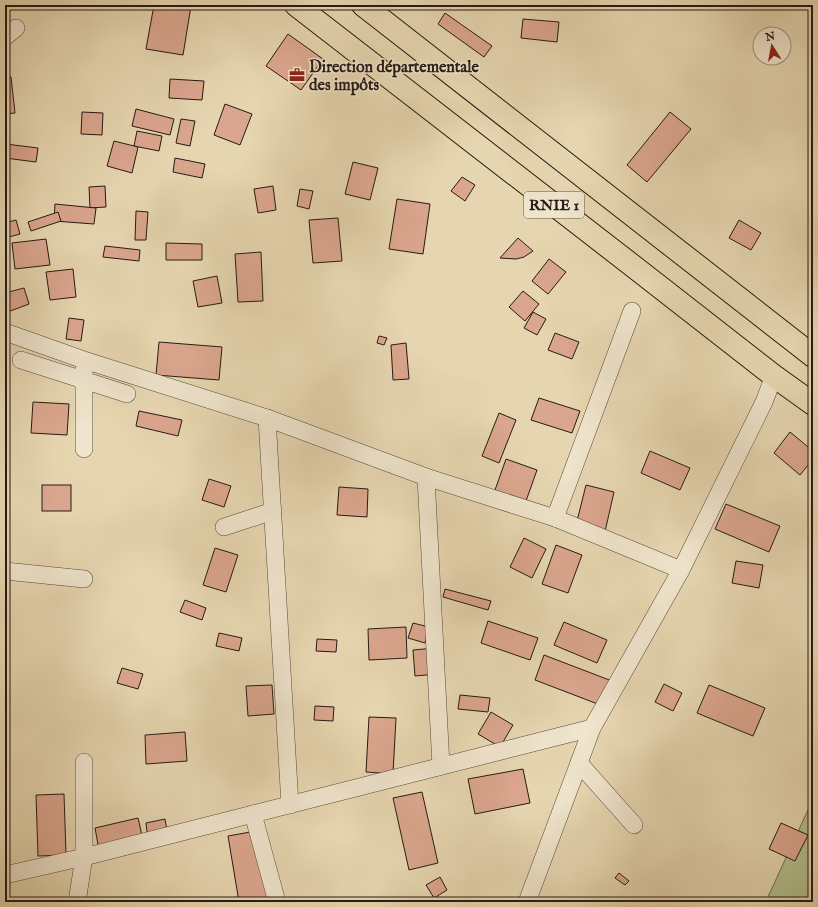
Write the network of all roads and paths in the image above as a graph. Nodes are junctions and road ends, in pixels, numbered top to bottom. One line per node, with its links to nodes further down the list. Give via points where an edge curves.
1 (296, 5): 8 (highway, RNIE 1)
2 (363, 5): 5 (highway, RNIE 1)
3 (632, 310): 16 (street)
4 (5, 332): 7 (street)
5 (813, 356)
6 (21, 360): 9 (street)
7 (84, 360): 9 (street); 12 (street)
8 (774, 376): 11 (highway, RNIE 1); 18 (street, via 764,402)
9 (84, 380): 10 (street); 13 (street)
10 (127, 394)
11 (813, 404)
12 (267, 418): 14 (street); 15 (street)
13 (84, 448)
14 (426, 477): 16 (street); 24 (street)
15 (273, 512): 17 (street); 25 (street)
16 (555, 518): 18 (street)
17 (224, 527)
18 (681, 570): 21 (street)
19 (5, 571): 20 (street)
20 (84, 579)
21 (592, 728): 23 (street); 24 (street)
22 (84, 762): 28 (street)
23 (579, 763): 27 (street); 32 (street)
24 (441, 766): 25 (street)
25 (290, 804): 26 (street)
26 (254, 814): 28 (street); 31 (street)
27 (634, 825)
28 (84, 856): 29 (street); 30 (street)
29 (5, 875)
30 (77, 902)
31 (277, 902)
32 (527, 902)

